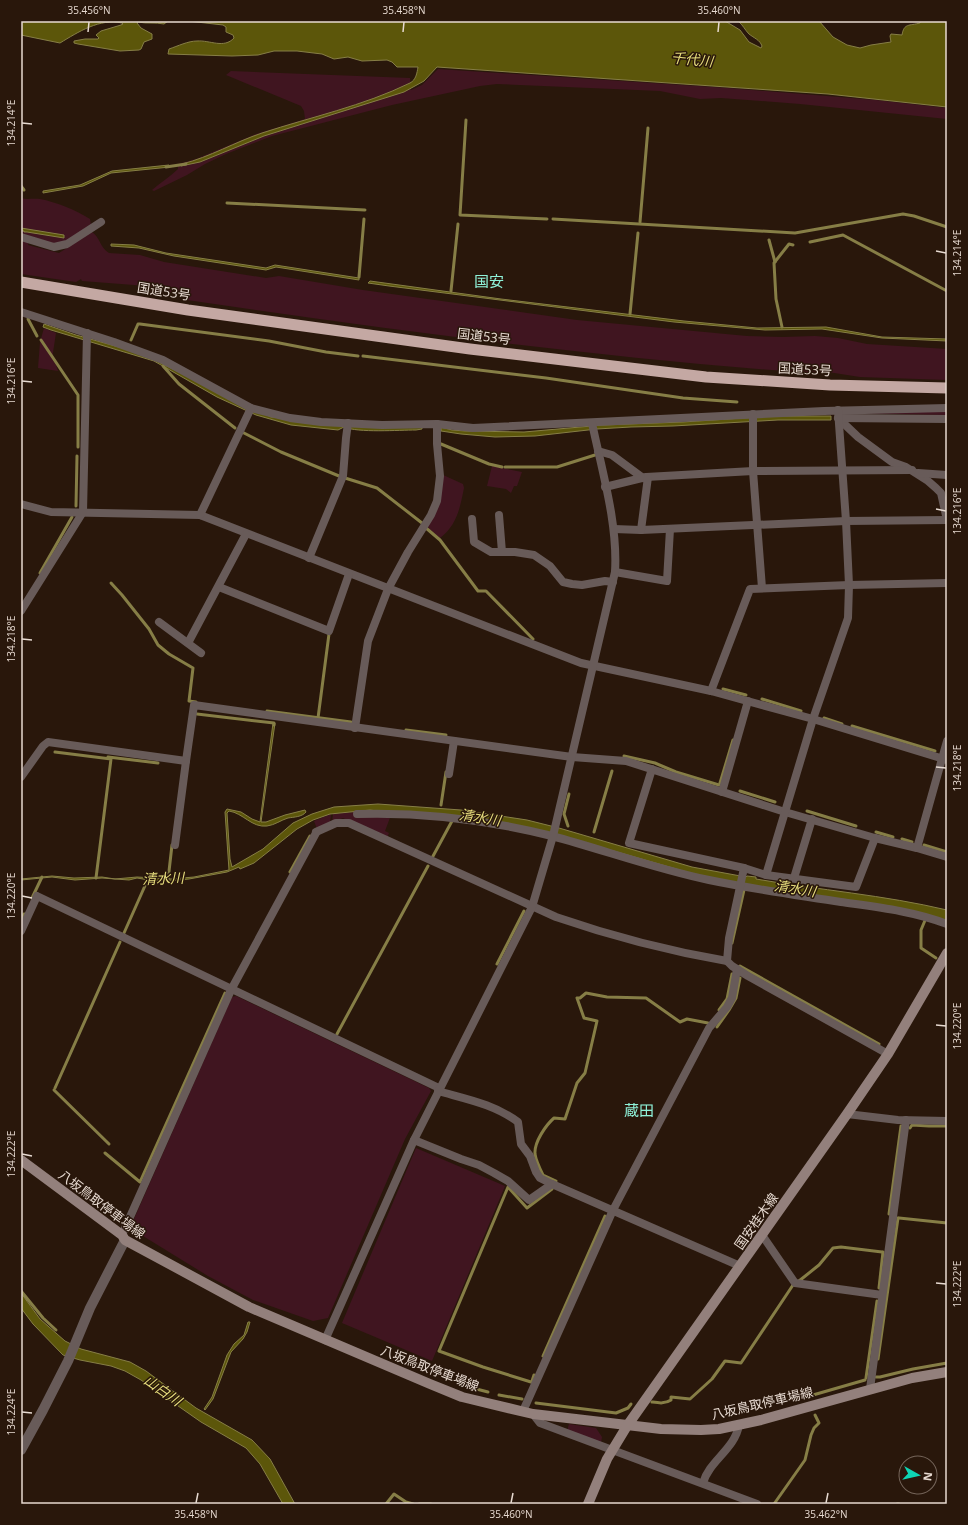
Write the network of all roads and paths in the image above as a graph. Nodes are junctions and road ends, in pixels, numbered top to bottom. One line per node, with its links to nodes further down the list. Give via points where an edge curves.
1 (101, 222): 2 (street, via 67,244 54,247)
2 (21, 237)
3 (21, 282): 6 (highway, 国道53号, via 188,310 462,348 706,377 830,385)
4 (21, 312): 5 (street)
5 (87, 333): 7 (street, via 162,360); 23 (street)
6 (947, 388)
7 (251, 408): 12 (street, via 290,418); 24 (street)
8 (947, 408): 10 (street)
9 (753, 414): 10 (street); 13 (street); 17 (street)
10 (838, 414): 11 (street); 16 (street); 18 (street, via 858,437 892,462)
11 (947, 419)
12 (348, 423): 14 (street); 35 (street, via 343,476)
13 (592, 423): 14 (street, via 473,428); 15 (street)
14 (437, 424): 43 (street, via 440,476 437,501 431,516)
15 (598, 451): 20 (street, via 612,455); 21 (street)
16 (842, 470): 17 (street); 18 (street); 28 (street)
17 (753, 472): 20 (street); 29 (street)
18 (914, 472): 19 (street); 27 (street, via 941,493)
19 (947, 475)
20 (646, 478): 21 (street); 32 (street)
21 (606, 487): 30 (street)
22 (21, 504): 23 (street, via 51,512)
23 (83, 512): 24 (street); 44 (street)
24 (200, 515): 33 (street)
25 (498, 515): 34 (street)
26 (472, 519): 34 (street, via 474,542 492,552)
27 (947, 520): 28 (street)
28 (846, 521): 29 (street); 40 (street)
29 (757, 525): 31 (street); 42 (street)
30 (614, 529): 32 (street); 36 (street, via 617,552)
31 (670, 529): 32 (street); 36 (street, via 667,581)
32 (641, 530)
33 (246, 534): 35 (street); 41 (street)
34 (502, 552): 38 (street, via 534,555 550,566 564,582 582,585)
35 (309, 558): 37 (street)
36 (615, 572): 38 (street)
37 (349, 574): 41 (street, via 329,631); 43 (street)
38 (613, 582): 48 (street)
39 (947, 583): 40 (street)
40 (849, 585): 42 (street); 51 (street, via 848,618)
41 (219, 587): 46 (street)
42 (762, 588): 49 (street, via 750,589)
43 (388, 589): 48 (street, via 581,663); 52 (street, via 368,641)
44 (21, 611)
45 (159, 622): 46 (street)
46 (188, 644): 47 (street)
47 (202, 653)
48 (593, 665): 49 (street); 55 (street)
49 (711, 691): 50 (street)
50 (748, 701): 51 (street); 61 (street)
51 (813, 719): 56 (street); 62 (street)
52 (355, 728): 54 (street); 57 (street, via 194,705)
53 (947, 740): 56 (street)
54 (454, 742): 55 (street); 59 (street)
55 (572, 757): 58 (street, via 626,761); 65 (street)
56 (944, 760): 68 (street)
57 (186, 761): 60 (street, via 48,742); 67 (street)
58 (652, 770): 61 (street); 70 (street, via 629,843)
59 (449, 774)
60 (21, 777)
61 (722, 792): 62 (street)
62 (785, 812): 64 (street); 71 (street)
63 (357, 814): 65 (street, via 383,813 452,818)
64 (812, 819): 66 (street); 72 (street)
65 (553, 836): 73 (street, via 708,880); 74 (street)
66 (875, 838): 68 (street); 72 (street, via 856,887)
67 (175, 845)
68 (917, 848): 69 (street)
69 (947, 857)
70 (744, 868): 71 (street); 73 (street)
71 (766, 875): 72 (street)
72 (794, 878)
73 (741, 886): 75 (street, via 883,908 930,917); 78 (street, via 729,938)
74 (532, 908): 78 (street, via 581,926 692,955); 80 (street, via 348,823 336,823 316,832); 82 (street)
75 (947, 924)
76 (21, 931): 80 (street, via 37,896)
77 (947, 953): 81 (main road, 国安桂木線)
78 (727, 961): 79 (street)
79 (737, 969): 81 (street); 89 (street, via 732,998 709,1028)
80 (231, 990): 82 (street); 91 (street)
81 (888, 1054): 83 (main road, 国安桂木線)
82 (438, 1089): 86 (street); 88 (street, via 486,1104 518,1122 521,1144 530,1156 536,1172 540,1178)
83 (847, 1114): 84 (street); 90 (main road, 国安桂木線)
84 (906, 1120): 85 (street); 93 (street)
85 (947, 1121)
86 (414, 1140): 88 (street, via 479,1165 508,1181 529,1200); 94 (street)
87 (21, 1160): 91 (main road, 八坂鳥取停車場線)
88 (552, 1184): 89 (street)
89 (613, 1210): 92 (street); 97 (street)
90 (762, 1235): 92 (main road, 国安桂木線); 93 (street, via 795,1283)
91 (123, 1238): 94 (main road, 八坂鳥取停車場線, via 249,1307); 102 (street, via 68,1361)
92 (740, 1266): 100 (main road, 国安桂木線)
93 (882, 1295): 96 (street)
94 (325, 1340): 97 (main road, 八坂鳥取停車場線, via 462,1397)
95 (947, 1372): 96 (main road, 八坂鳥取停車場線)
96 (870, 1389): 99 (main road, 八坂鳥取停車場線)
97 (523, 1412): 98 (main road, 八坂鳥取停車場線)
98 (534, 1414): 100 (main road, 八坂鳥取停車場線); 101 (street, via 540,1423 598,1446)
99 (739, 1425): 100 (main road, 八坂鳥取停車場線, via 700,1430); 103 (street, via 737,1433 708,1472)
100 (627, 1426): 101 (main road, 国安桂木線)
101 (613, 1449): 103 (street); 104 (main road, 国安桂木線)
102 (21, 1450)
103 (703, 1483): 105 (street)
104 (588, 1504)
105 (757, 1504)

